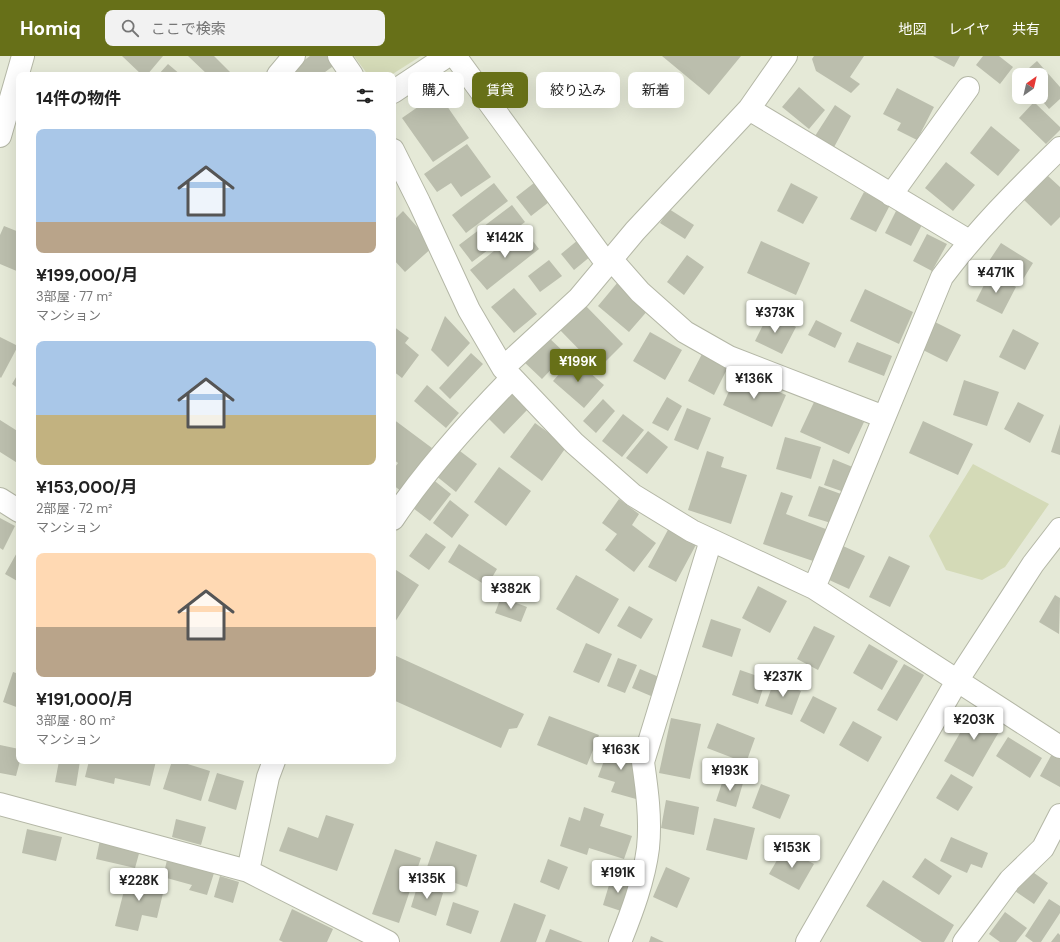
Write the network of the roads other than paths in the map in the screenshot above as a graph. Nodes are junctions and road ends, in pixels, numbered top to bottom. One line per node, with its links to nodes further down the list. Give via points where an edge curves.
1 (23, 56): 7 (street)
2 (294, 56): 8 (street)
3 (339, 56): 9 (street)
4 (447, 56): 12 (street)
5 (455, 56): 19 (street)
6 (786, 56): 13 (street)
7 (18, 72)
8 (281, 72)
9 (350, 72)
10 (16, 80): 14 (street)
11 (968, 88): 17 (street)
12 (396, 90)
13 (749, 109): 17 (street); 19 (street)
14 (0, 136)
15 (1058, 155): 18 (street, via 1007,200)
16 (396, 156): 20 (street, via 469,310)
17 (891, 195): 18 (street)
18 (969, 241): 21 (street, via 942,277)
19 (609, 262): 20 (street, via 579,298); 21 (street, via 691,335 729,357)
20 (507, 373): 22 (street, via 463,429); 27 (street, via 574,444 633,496)
21 (884, 417): 28 (street)
22 (399, 496): 24 (street)
23 (0, 499): 25 (street)
24 (396, 508)
25 (16, 509)
26 (1060, 529): 29 (street, via 1033,564)
27 (711, 540): 28 (street); 36 (street, via 643,762 648,800 648,848 635,904)
28 (814, 588): 29 (street)
29 (957, 681): 30 (street); 37 (street)
30 (1060, 746)
31 (273, 764): 34 (street)
32 (0, 804): 34 (street)
33 (1060, 815): 38 (street, via 1043,848 1010,880)
34 (248, 871): 35 (street)
35 (388, 942)
36 (620, 942)
37 (807, 942)
38 (964, 942)

